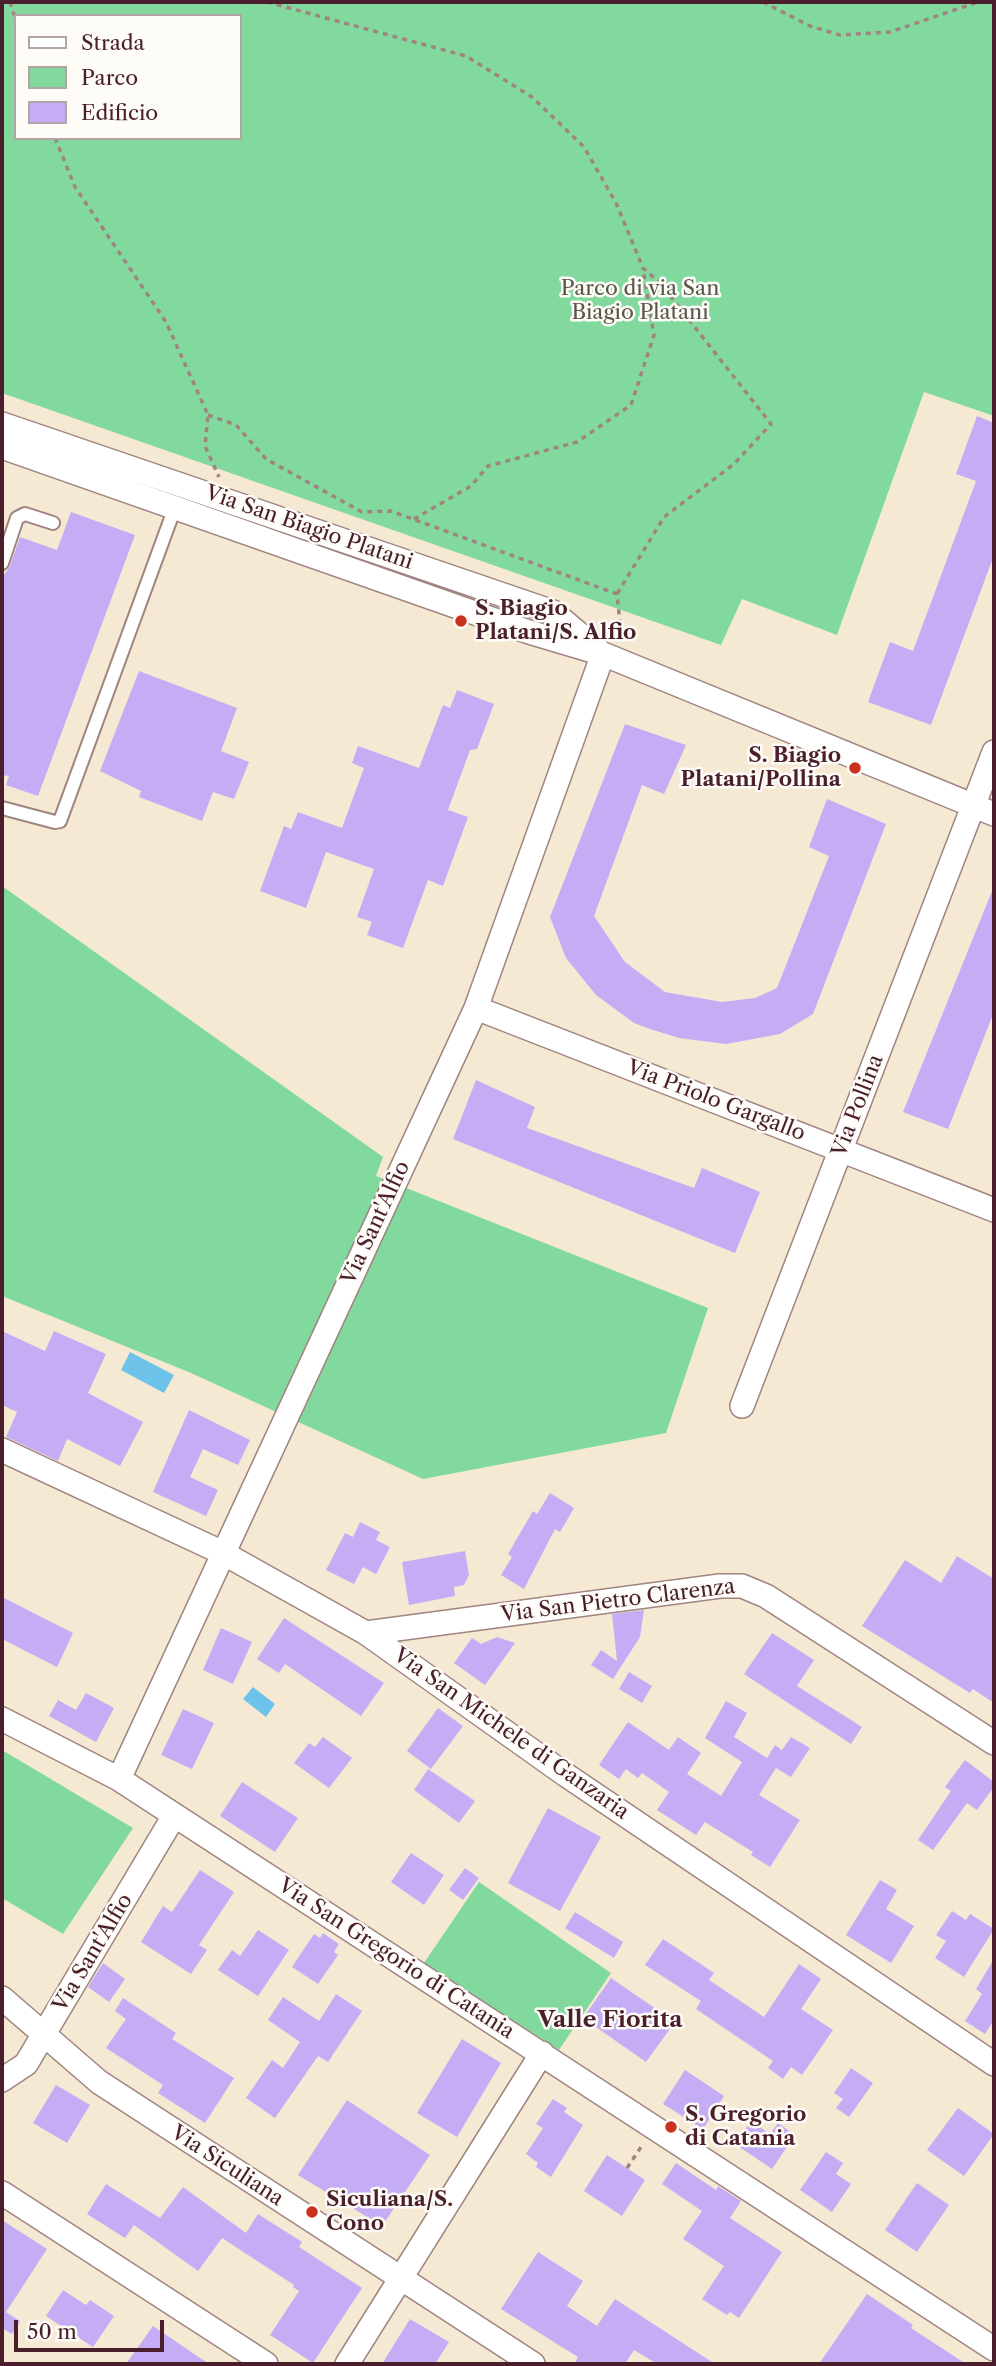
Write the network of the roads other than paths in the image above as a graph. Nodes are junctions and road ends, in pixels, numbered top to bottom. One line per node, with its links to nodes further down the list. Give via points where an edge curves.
1 (2, 424): 6 (street, Via San Biagio Platani)
2 (2, 447): 3 (street, Via San Biagio Platani)
3 (174, 510): 7 (street, Via San Biagio Platani); 10 (lane, via 60,821)
4 (53, 523): 5 (lane, via 25,514 17,519)
5 (2, 563)
6 (536, 606): 7 (street); 8 (street, Via San Biagio Platani, via 553,612)
7 (529, 632): 8 (street, Via San Biagio Platani)
8 (603, 654): 11 (street, Via San Biagio Platani); 12 (street, Via Sant'Alfio)
9 (994, 752): 11 (street, Via Pollina)
10 (2, 808)
11 (984, 810): 13 (street, Via Pollina)
12 (476, 1008): 13 (street, Via Priolo Gargallo); 17 (street, Via Sant'Alfio)
13 (842, 1149): 14 (street, Via Priolo Gargallo); 15 (street, Via Pollina)
14 (994, 1210)
15 (742, 1406)
16 (2, 1450): 17 (street, Via San Michele di Ganzaria)
17 (223, 1553): 18 (street, Via San Michele di Ganzaria); 21 (street, Via Sant'Alfio)
18 (366, 1633): 20 (street, Via San Pietro Clarenza, via 741,1586 766,1596); 26 (street, Via San Michele di Ganzaria, via 566,1775)
19 (2, 1719): 21 (street, Via San Gregorio di Catania)
20 (994, 1743)
21 (119, 1780): 22 (street, Via San Gregorio di Catania)
22 (174, 1816): 24 (street, Via Sant'Alfio); 25 (street, Via San Gregorio di Catania)
23 (2, 1998): 24 (street, Via Siculiana)
24 (44, 2035): 27 (street, Via Sant'Alfio, via 22,2069); 29 (street, Via Siculiana, via 99,2082)
25 (542, 2053): 29 (street); 30 (street, Via San Gregorio di Catania)
26 (994, 2064)
27 (2, 2080)
28 (2, 2193): 31 (street)
29 (399, 2279): 32 (street); 33 (street, Via Siculiana)
30 (994, 2349)
31 (266, 2364)
32 (347, 2364)
33 (533, 2364)

